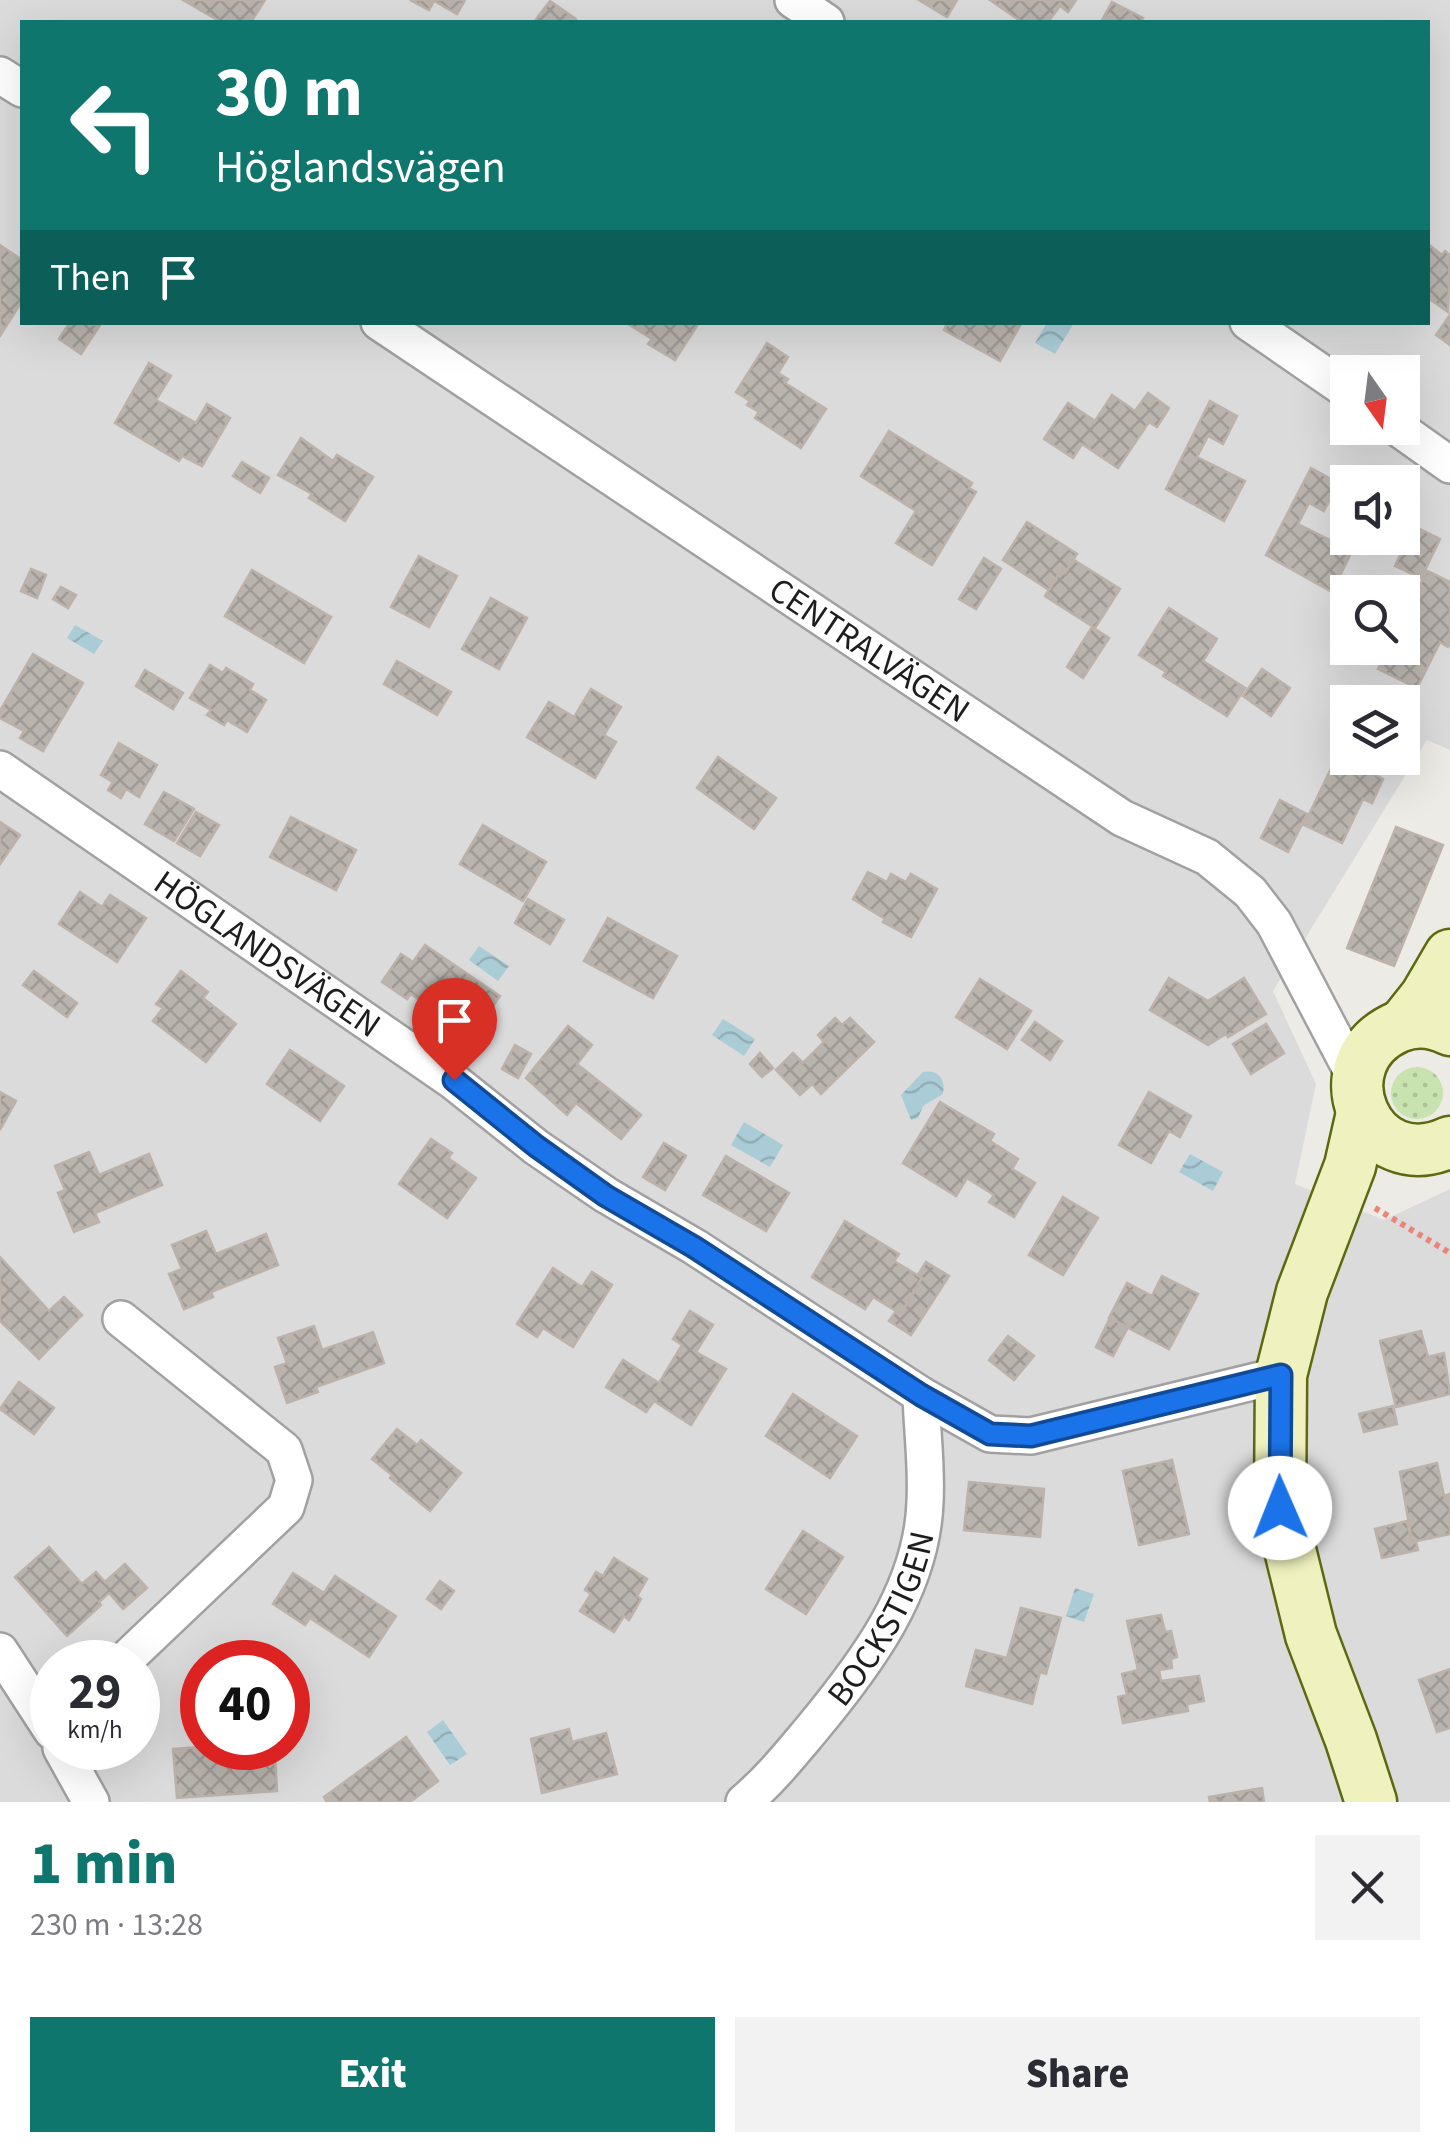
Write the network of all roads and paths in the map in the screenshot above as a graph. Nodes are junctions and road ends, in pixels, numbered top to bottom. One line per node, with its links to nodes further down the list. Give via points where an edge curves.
1 (793, 0): 2 (street)
2 (823, 20)
3 (383, 325): 10 (street, CENTRALVÄGEN, via 1122,818 1207,857 1250,892 1274,923)
4 (1252, 325): 5 (street)
5 (1330, 379)
6 (1420, 444): 7 (street)
7 (1450, 465)
8 (0, 770): 19 (street, HÖGLANDSVÄGEN, via 454,1080 606,1196)
9 (1450, 955): 11 (street)
10 (1319, 1012): 11 (street, via 1356,1032); 12 (street, CENTRALVÄGEN)
11 (1412, 1030): 12 (street, via 1368,1050)
12 (1360, 1097): 13 (street, via 1381,1139 1398,1148); 15 (street)
13 (1435, 1146): 15 (street)
14 (1383, 1196): 15 (path)
15 (1358, 1217): 16 (path); 18 (street, via 1302,1292)
16 (1450, 1253)
17 (122, 1320): 20 (street, via 284,1450 294,1480 286,1507)
18 (1281, 1375): 19 (street, HÖGLANDSVÄGEN, via 1031,1436 990,1434); 26 (street, via 1280,1508 1311,1635)
19 (921, 1395): 25 (street, BOCKSTIGEN, via 926,1504 890,1622 851,1682)
20 (146, 1640)
21 (0, 1651): 22 (street)
22 (30, 1697)
23 (74, 1770): 24 (street)
24 (91, 1802)
25 (744, 1802)
26 (1371, 1802)

